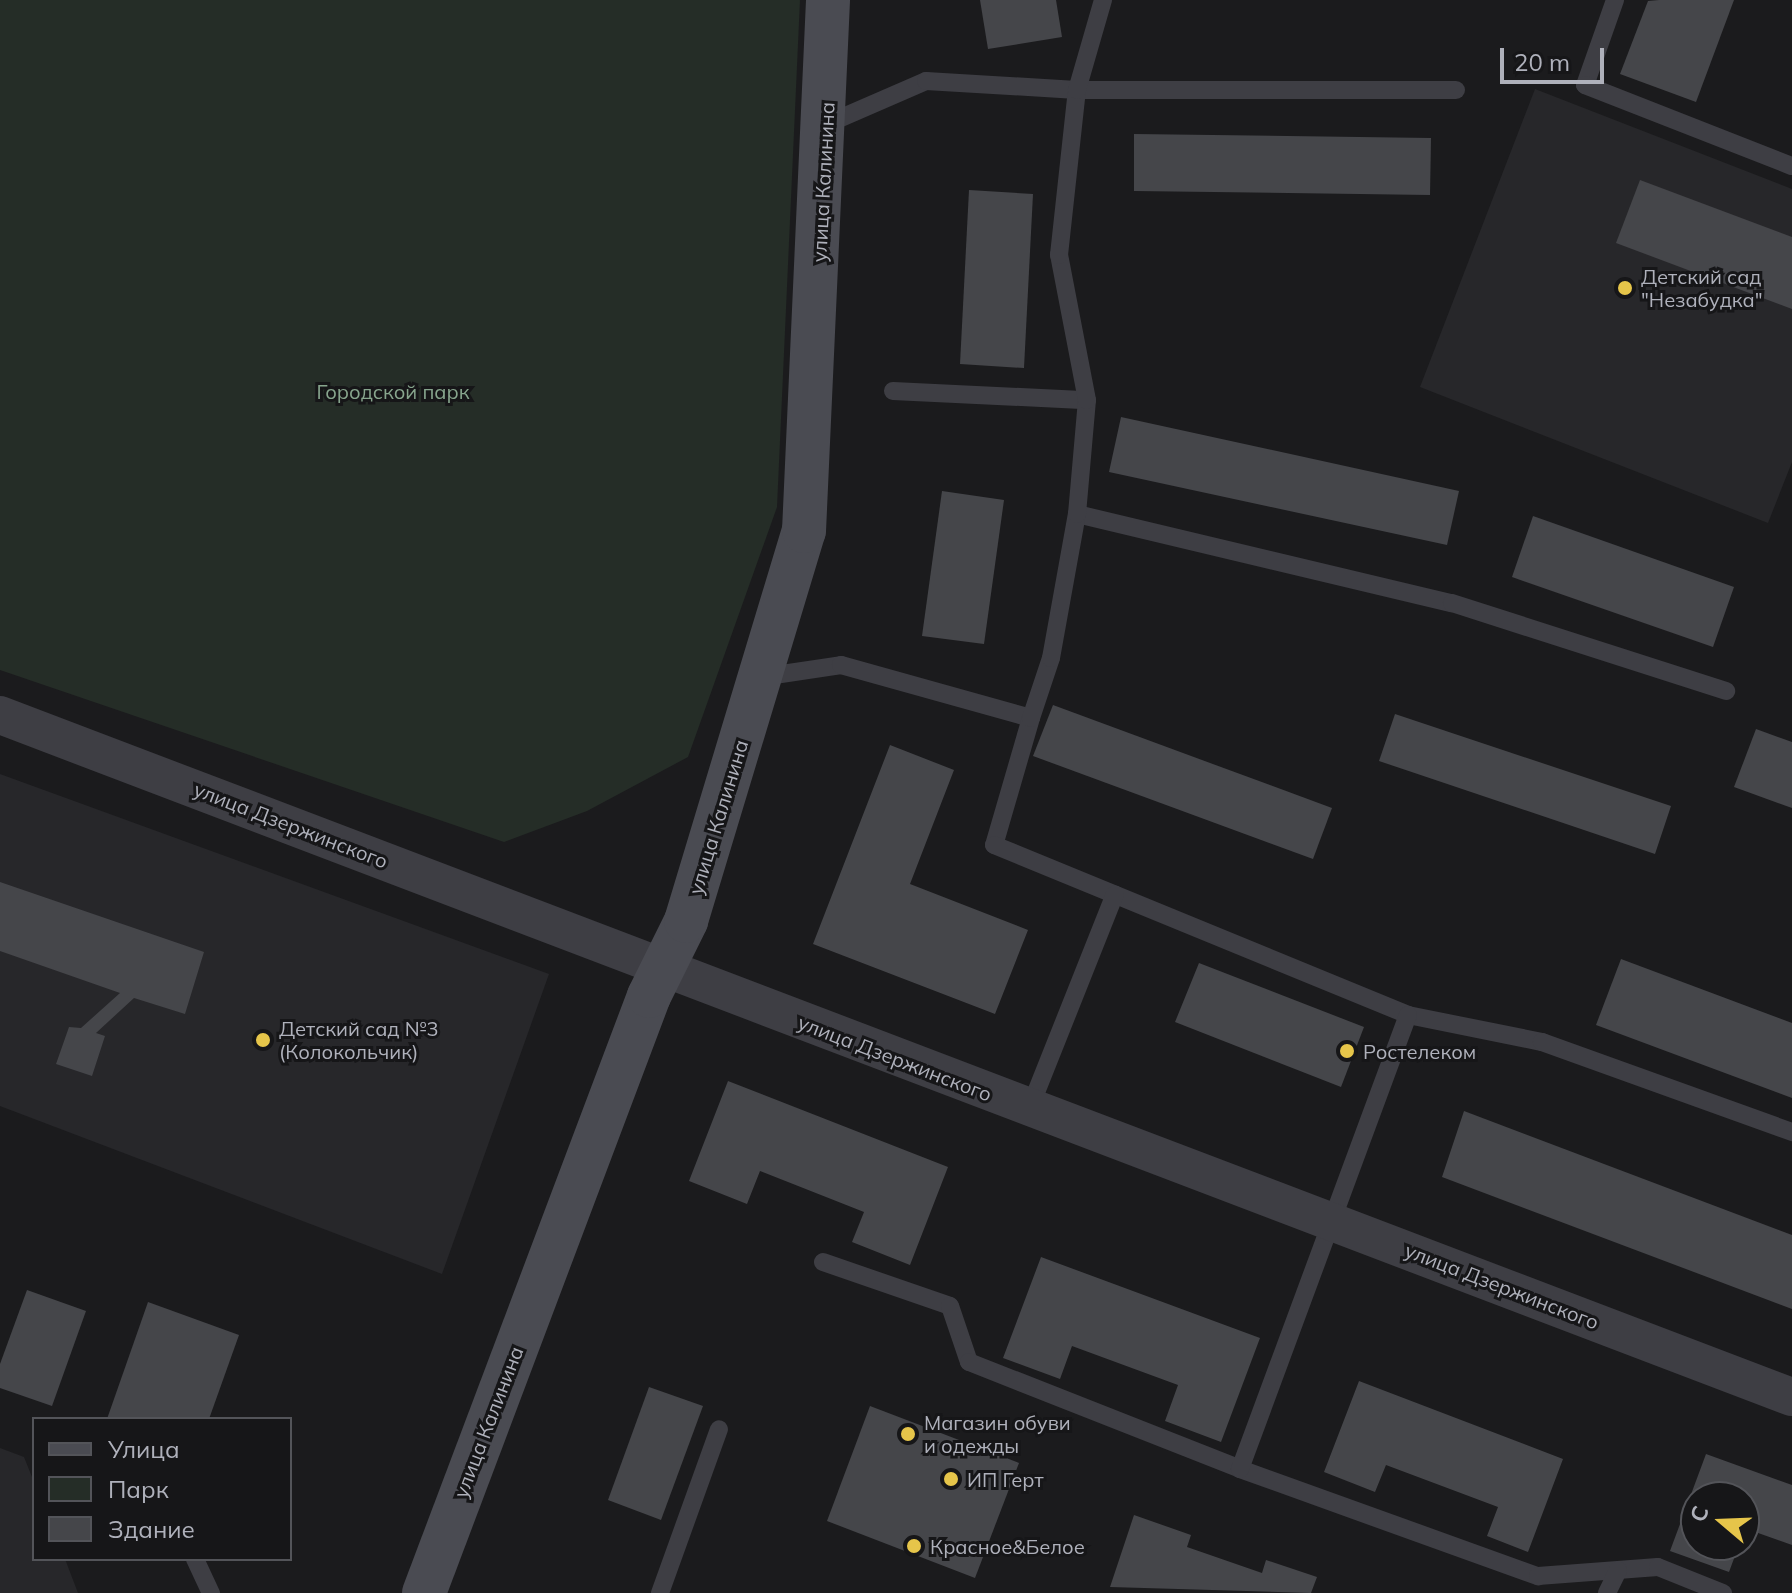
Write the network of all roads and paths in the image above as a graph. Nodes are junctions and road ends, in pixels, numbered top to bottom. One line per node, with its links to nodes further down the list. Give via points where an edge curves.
1 (828, 0): 6 (street, улица Калинина)
2 (1103, 0): 4 (lane)
3 (1615, 0): 7 (lane, via 1585,85)
4 (1077, 90): 5 (lane); 6 (lane, via 926,81); 9 (lane, via 1059,255)
5 (1456, 90)
6 (827, 124): 11 (street, улица Калинина, via 804,531)
7 (1792, 166)
8 (893, 391): 9 (lane)
9 (1087, 400): 10 (lane)
10 (1077, 514): 12 (lane, via 1452,603); 14 (lane, via 1051,658)
11 (761, 677): 14 (lane, via 841,665); 16 (street, улица Калинина, via 686,921)
12 (1726, 691)
13 (0, 715): 16 (street, улица Дзержинского)
14 (1031, 718): 15 (lane, via 994,845)
15 (1115, 894): 17 (lane); 18 (lane)
16 (662, 966): 18 (street, улица Дзержинского); 28 (street, улица Калинина)
17 (1408, 1015): 19 (lane, via 1542,1042); 20 (lane)
18 (1029, 1110): 20 (street, улица Дзержинского)
19 (1792, 1132)
20 (1329, 1219): 22 (street, улица Дзержинского); 24 (lane)
21 (823, 1262): 24 (lane, via 950,1306 969,1362)
22 (1792, 1397)
23 (719, 1429): 29 (lane)
24 (1240, 1469): 26 (lane, via 1538,1576)
25 (196, 1561): 27 (lane)
26 (1618, 1570): 30 (lane); 31 (lane, via 1658,1567)
27 (211, 1593)
28 (424, 1593)
29 (660, 1593)
30 (1607, 1593)
31 (1723, 1593)

